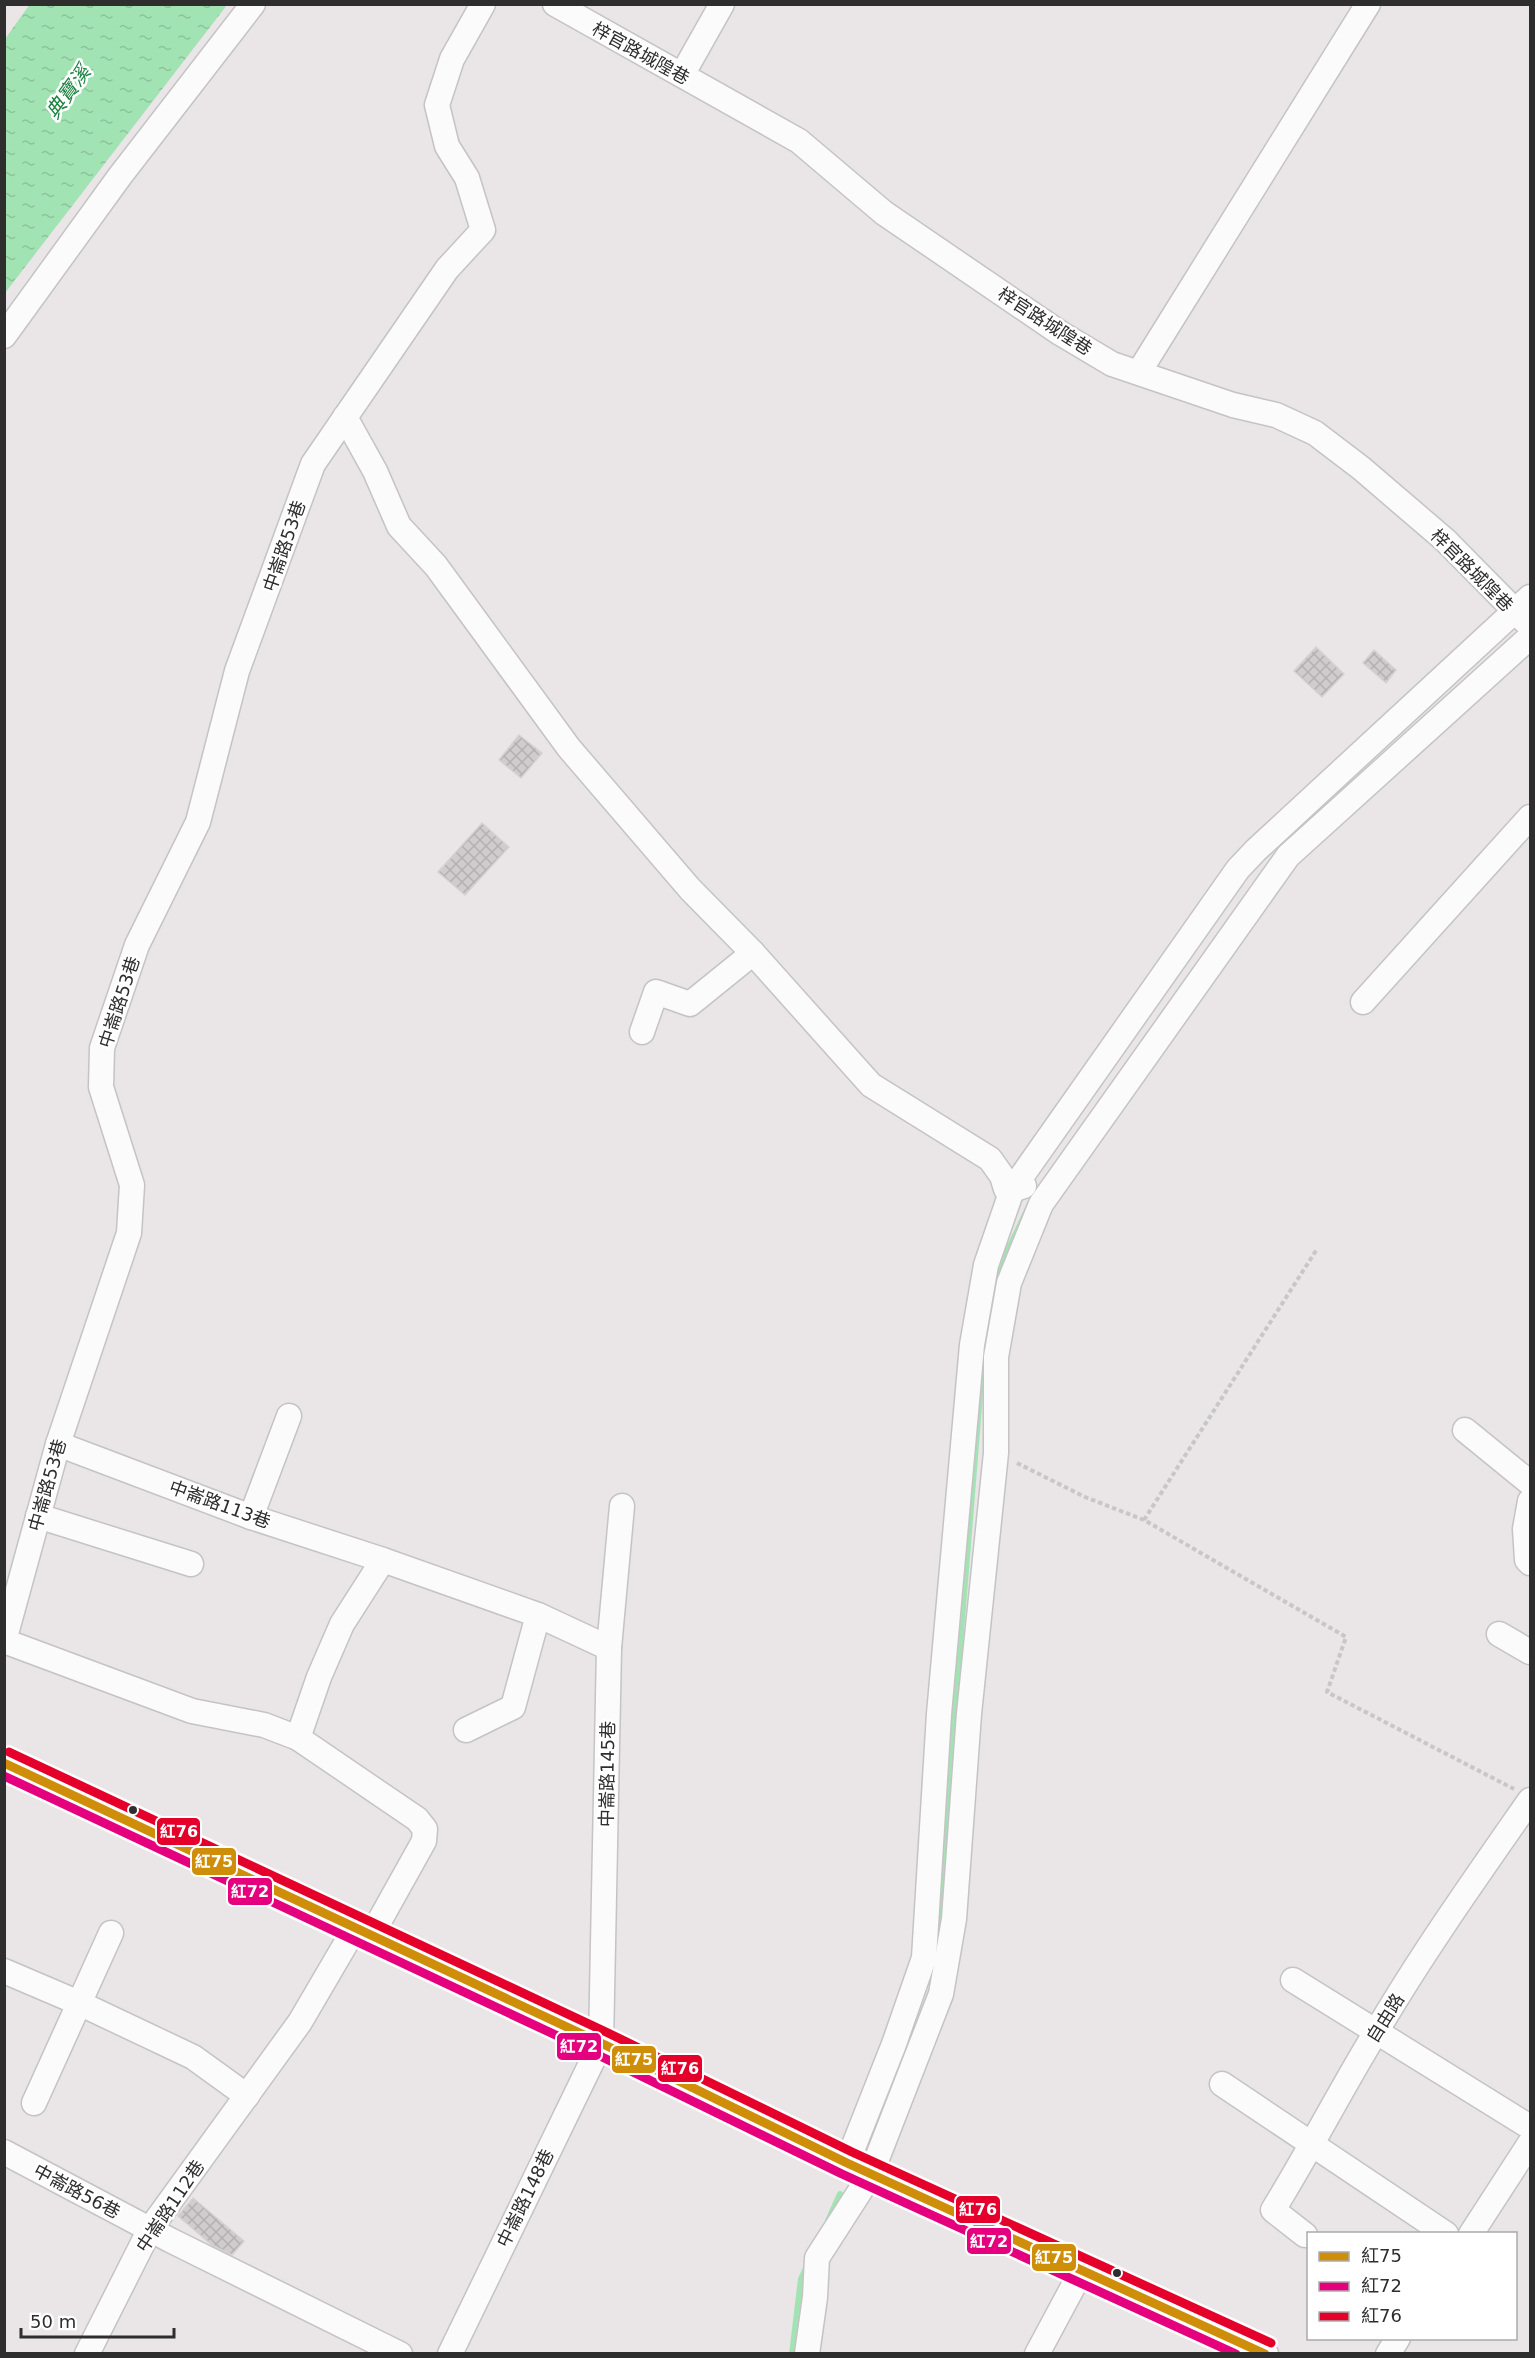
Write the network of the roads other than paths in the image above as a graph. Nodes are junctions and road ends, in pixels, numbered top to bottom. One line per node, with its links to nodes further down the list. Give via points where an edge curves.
1 (253, 4): 7 (street, via 120,176)
2 (483, 4): 9 (street, via 452,59 437,105 447,146 467,178 483,230 447,269)
3 (555, 4): 6 (street, 梓官路城隍巷)
4 (722, 4): 6 (street)
5 (1368, 4): 8 (street)
6 (682, 75): 8 (street, 梓官路城隍巷, via 799,141 884,213 1060,333 1112,364)
7 (4, 336)
8 (1138, 372): 10 (street, 梓官路城隍巷, via 1233,405 1276,415 1315,433 1361,468)
9 (345, 417): 14 (street, via 399,526 436,566 569,748 690,889); 20 (street, 中崙路53巷, via 312,464 237,671 198,822 137,945 102,1048 101,1087 132,1185 129,1233)
10 (1525, 611): 13 (street, via 1256,850)
11 (1530, 638): 13 (street, via 1288,856)
12 (1530, 817): 15 (street)
13 (1251, 879): 17 (street); 17 (street)
14 (753, 953): 16 (street, via 690,1004 656,993); 17 (street, via 871,1084 990,1159 1006,1189)
15 (1363, 1002)
16 (642, 1032)
17 (1029, 1194): 34 (street, via 996,1357 996,1453); 34 (street, via 986,1265 972,1345)
18 (289, 1416): 25 (street)
19 (1465, 1430): 21 (street)
20 (58, 1444): 24 (street, 中崙路53巷); 25 (street, 中崙路113巷)
21 (1530, 1483)
22 (1530, 1501): 27 (street, via 1525,1529)
23 (622, 1506): 32 (street, 中崙路145巷)
24 (38, 1516): 28 (street); 31 (street, 中崙路53巷)
25 (251, 1517): 26 (street, 中崙路113巷)
26 (383, 1560): 29 (street, 中崙路113巷); 36 (street, via 342,1624)
27 (1530, 1563)
28 (191, 1564)
29 (538, 1616): 32 (street, 中崙路113巷); 35 (street, via 513,1707)
30 (1499, 1635): 33 (street)
31 (4, 1641): 36 (street, via 192,1711 264,1725)
32 (609, 1648): 45 (street, 中崙路145巷)
33 (1530, 1652)
34 (954, 1714): 53 (street, via 924,1958); 54 (street, via 954,1919 941,1994)
35 (466, 1730)
36 (298, 1738): 39 (street, via 417,1819 425,1829 424,1841)
37 (4, 1763): 39 (street)
38 (1525, 1796): 44 (street, 自由路)
39 (363, 1932): 45 (street); 47 (street, 中崙路112巷)
40 (111, 1933): 43 (street)
41 (4, 1971): 43 (street)
42 (1293, 1980): 44 (street)
43 (79, 2003): 47 (street, via 193,2057); 48 (street)
44 (1376, 2031): 49 (street); 51 (street, 自由路)
45 (601, 2043): 53 (street); 63 (street, 中崙路148巷)
46 (1222, 2085): 51 (street)
47 (247, 2096): 55 (street, 中崙路112巷)
48 (34, 2103)
49 (1530, 2127)
50 (1530, 2143): 57 (street)
51 (1313, 2146): 56 (street); 58 (street, 自由路, via 1273,2210)
52 (4, 2152): 55 (street, 中崙路56巷)
53 (847, 2163): 54 (street)
54 (871, 2174): 59 (street); 64 (street, via 817,2258)
55 (150, 2229): 61 (street, 中崙路112巷); 62 (street)
56 (1443, 2232)
57 (1472, 2232)
58 (1305, 2235)
59 (1082, 2270): 65 (street); 66 (street)
60 (1397, 2340): 67 (street)
61 (87, 2354)
62 (400, 2354)
63 (450, 2354)
64 (807, 2354)
65 (1037, 2354)
66 (1266, 2354)
67 (1388, 2354)

